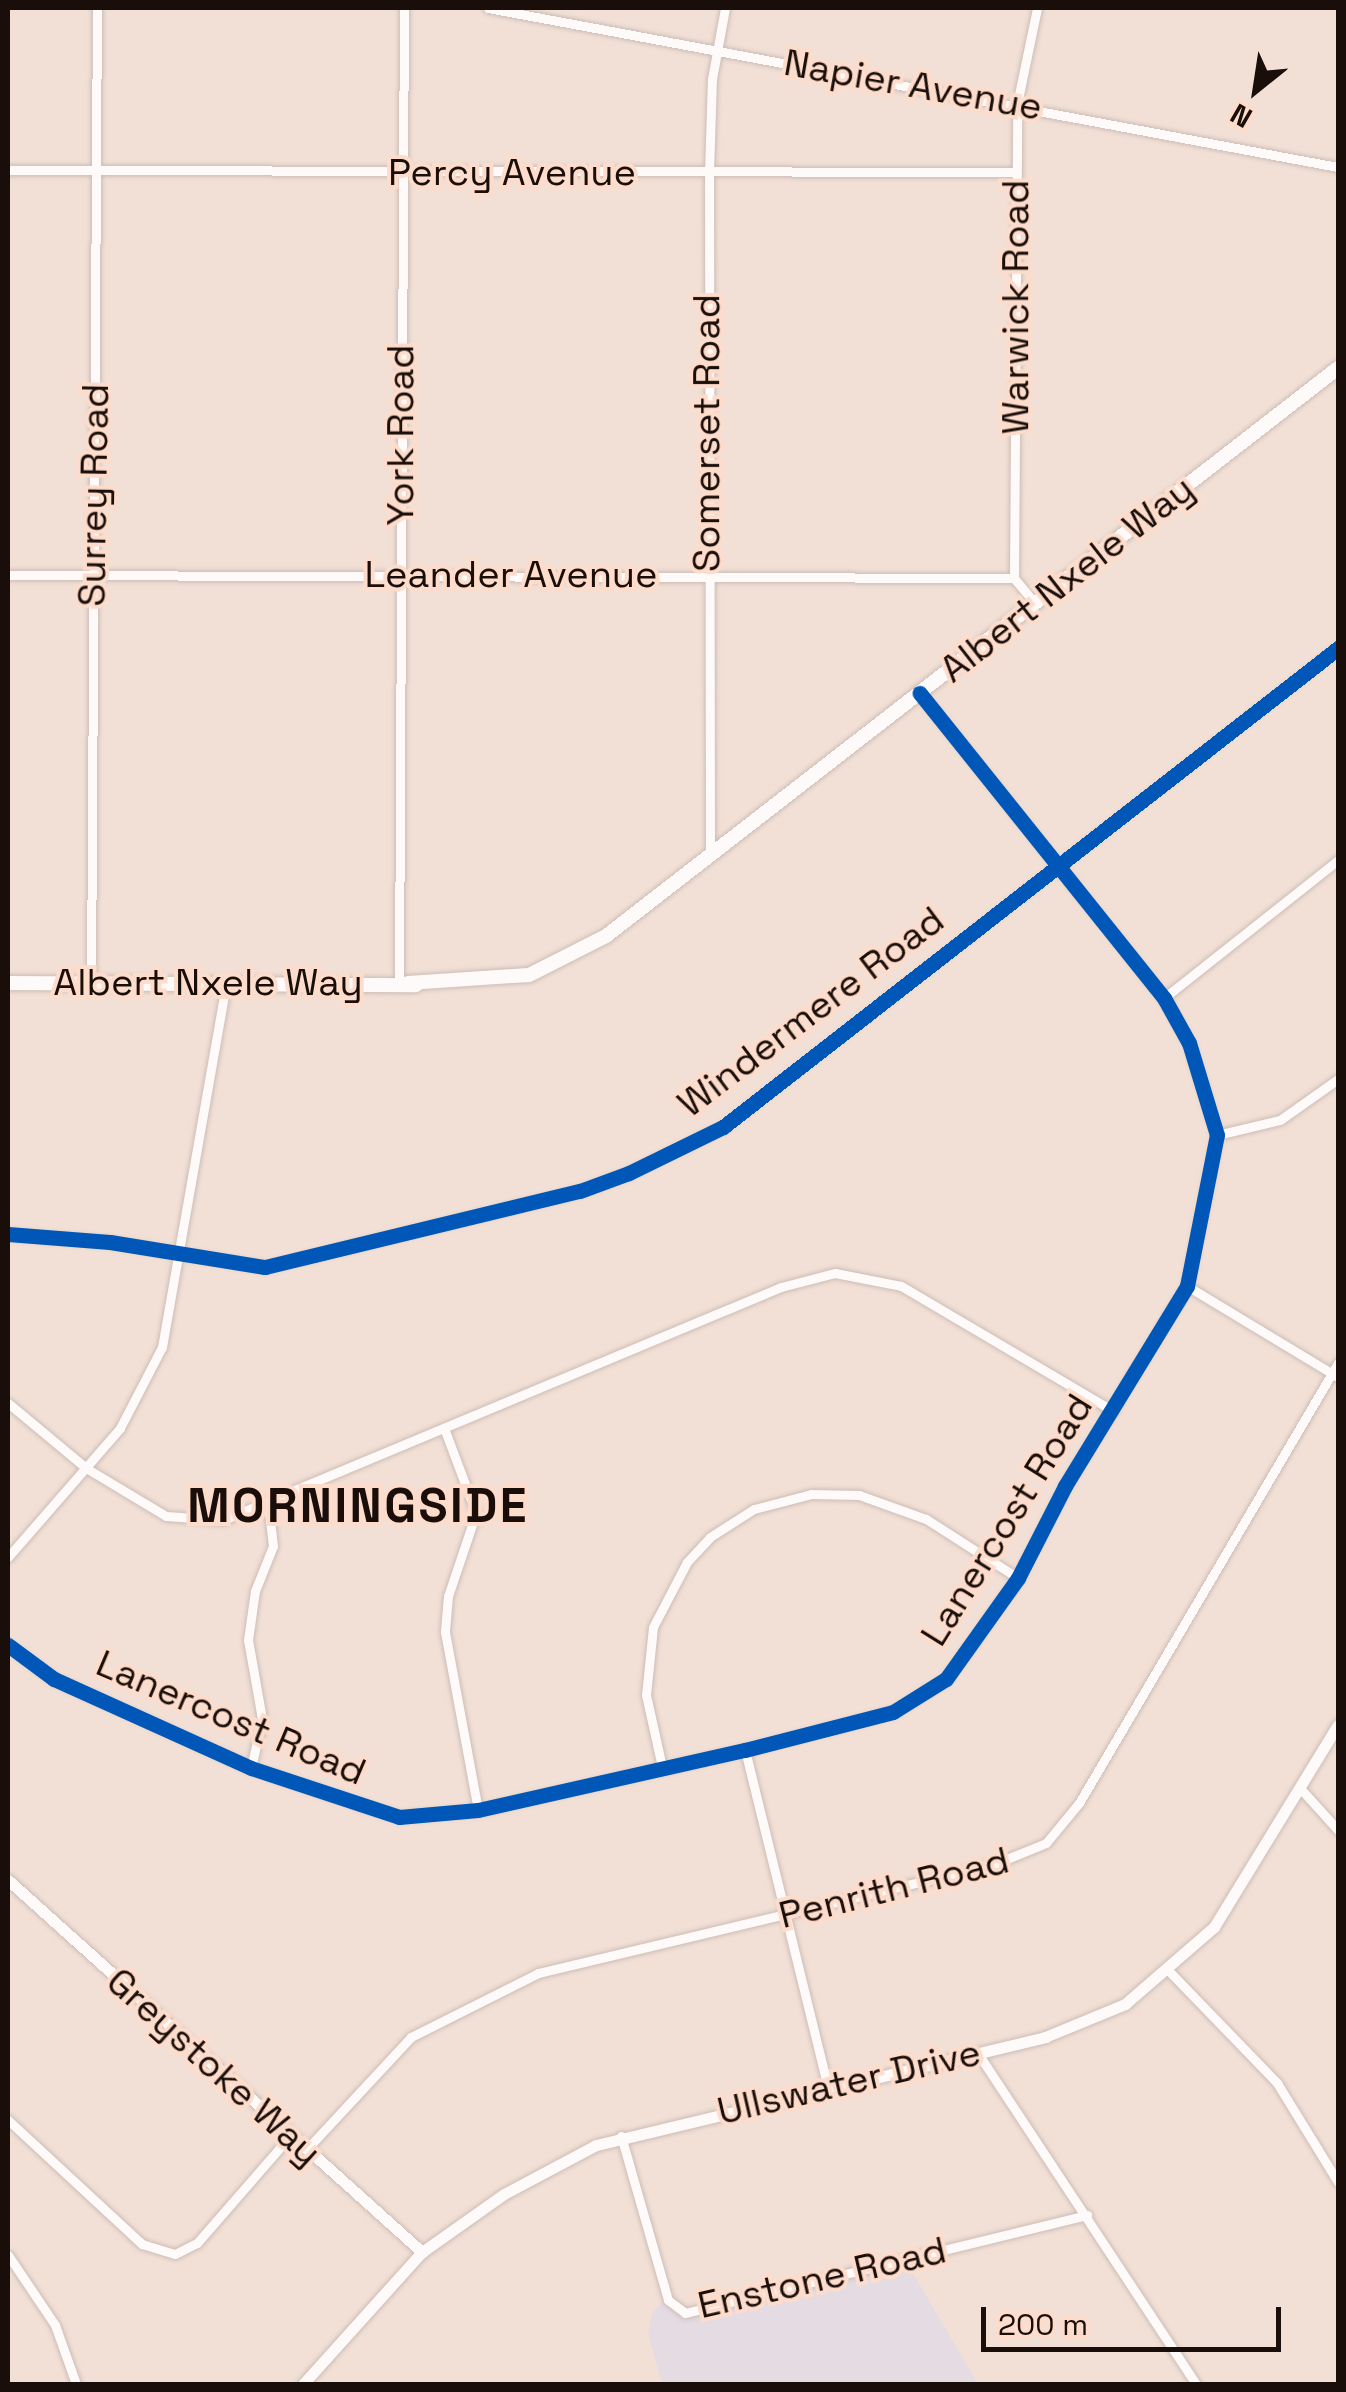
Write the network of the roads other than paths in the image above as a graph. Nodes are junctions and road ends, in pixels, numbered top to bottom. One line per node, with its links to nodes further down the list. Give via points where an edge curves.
1 (96, 8): 10 (street, Surrey Road)
2 (404, 8): 12 (street, York Road)
3 (488, 8): 6 (street, Napier Avenue)
4 (726, 8): 6 (street, Somerset Road)
5 (1037, 8): 7 (street, Warwick Road)
6 (718, 49): 7 (street, Napier Avenue); 13 (street, Somerset Road)
7 (1017, 104): 8 (street, Napier Avenue); 11 (street, Warwick Road)
8 (1338, 167)
9 (8, 170): 10 (street, Percy Avenue)
10 (98, 171): 12 (street, Percy Avenue); 17 (street, Surrey Road)
11 (1016, 172): 13 (street, Percy Avenue); 19 (street, Warwick Road)
12 (402, 173): 13 (street, Percy Avenue); 18 (street, York Road)
13 (709, 173): 15 (street, Somerset Road)
14 (1338, 368): 20 (main road, Albert Nxele Way)
15 (706, 573): 18 (street, Leander Avenue); 19 (street, Leander Avenue); 23 (street, Somerset Road)
16 (8, 574): 17 (street, Leander Avenue)
17 (93, 575): 18 (street, Leander Avenue); 27 (street, Surrey Road)
18 (400, 577): 29 (street, York Road)
19 (1014, 578): 20 (street)
20 (1034, 602): 22 (main road, Albert Nxele Way)
21 (1338, 648): 25 (street, Windermere Road)
22 (920, 693): 23 (main road, Albert Nxele Way); 25 (street, Lanercost Road)
23 (710, 859): 29 (main road, Albert Nxele Way, via 554,975)
24 (1338, 860): 30 (street)
25 (1058, 867): 30 (street, Lanercost Road); 34 (street, Windermere Road, via 723,1127 629,1173 299,1263 249,1266)
26 (8, 983): 27 (main road, Albert Nxele Way)
27 (91, 983): 28 (main road, Albert Nxele Way)
28 (226, 983): 29 (main road, Albert Nxele Way); 34 (street)
29 (403, 983)
30 (1164, 998): 32 (street, Lanercost Road, via 1189,1044)
31 (1338, 1079): 32 (street, via 1280,1120)
32 (1216, 1135): 35 (street, Lanercost Road)
33 (8, 1234): 34 (street, Windermere Road)
34 (178, 1254): 41 (street, via 162,1348 149,1381)
35 (1187, 1286): 37 (street); 39 (street, Lanercost Road)
36 (1338, 1362): 37 (street, Penrith Road)
37 (1335, 1374): 54 (street, Penrith Road, via 1079,1803 1046,1843 1017,1858)
38 (8, 1403): 41 (street)
39 (1112, 1411): 40 (street, via 901,1286 835,1273 781,1287); 44 (street, Lanercost Road)
40 (444, 1428): 42 (street); 51 (street, via 476,1513 448,1596 445,1632)
41 (86, 1468): 42 (street, via 180,1520 224,1520); 43 (street)
42 (268, 1503): 49 (street, via 273,1546 255,1591 248,1640 262,1718)
43 (8, 1557)
44 (1018, 1578): 47 (street, Lanercost Road, via 963,1660 931,1692 893,1712); 48 (street, via 926,1519 859,1495 812,1494 754,1508 710,1537 687,1562 653,1627 646,1695)
45 (8, 1645): 49 (street, Lanercost Road, via 54,1679)
46 (1338, 1726): 50 (street, Ullswater Drive)
47 (745, 1750): 48 (street, Lanercost Road); 54 (street)
48 (662, 1767): 51 (street, Lanercost Road)
49 (251, 1768): 51 (street, Lanercost Road, via 399,1816)
50 (1300, 1788): 52 (street); 55 (street, Ullswater Drive, via 1214,1927)
51 (478, 1810)
52 (1338, 1830)
53 (8, 1880): 59 (street, Greystoke Way)
54 (789, 1916): 57 (street); 61 (street, Penrith Road, via 526,1979 411,2037)
55 (1169, 1971): 56 (street, Ullswater Drive, via 1125,2004 1083,2023); 62 (street, via 1277,2083)
56 (977, 2052): 57 (street, Ullswater Drive); 63 (street)
57 (828, 2087): 60 (street, Ullswater Drive)
58 (8, 2120): 59 (street, via 142,2244 175,2254 197,2243)
59 (290, 2136): 61 (street, Greystoke Way)
60 (621, 2136): 63 (street, Enstone Road, via 668,2300 685,2313); 64 (street, Ullswater Drive, via 526,2181)
61 (306, 2150): 64 (street, Greystoke Way)
62 (1338, 2182)
63 (1088, 2214): 68 (street)
64 (422, 2252): 67 (street, Ullswater Drive)
65 (8, 2255): 66 (street, via 55,2325)
66 (76, 2384)
67 (304, 2384)
68 (1196, 2384)

